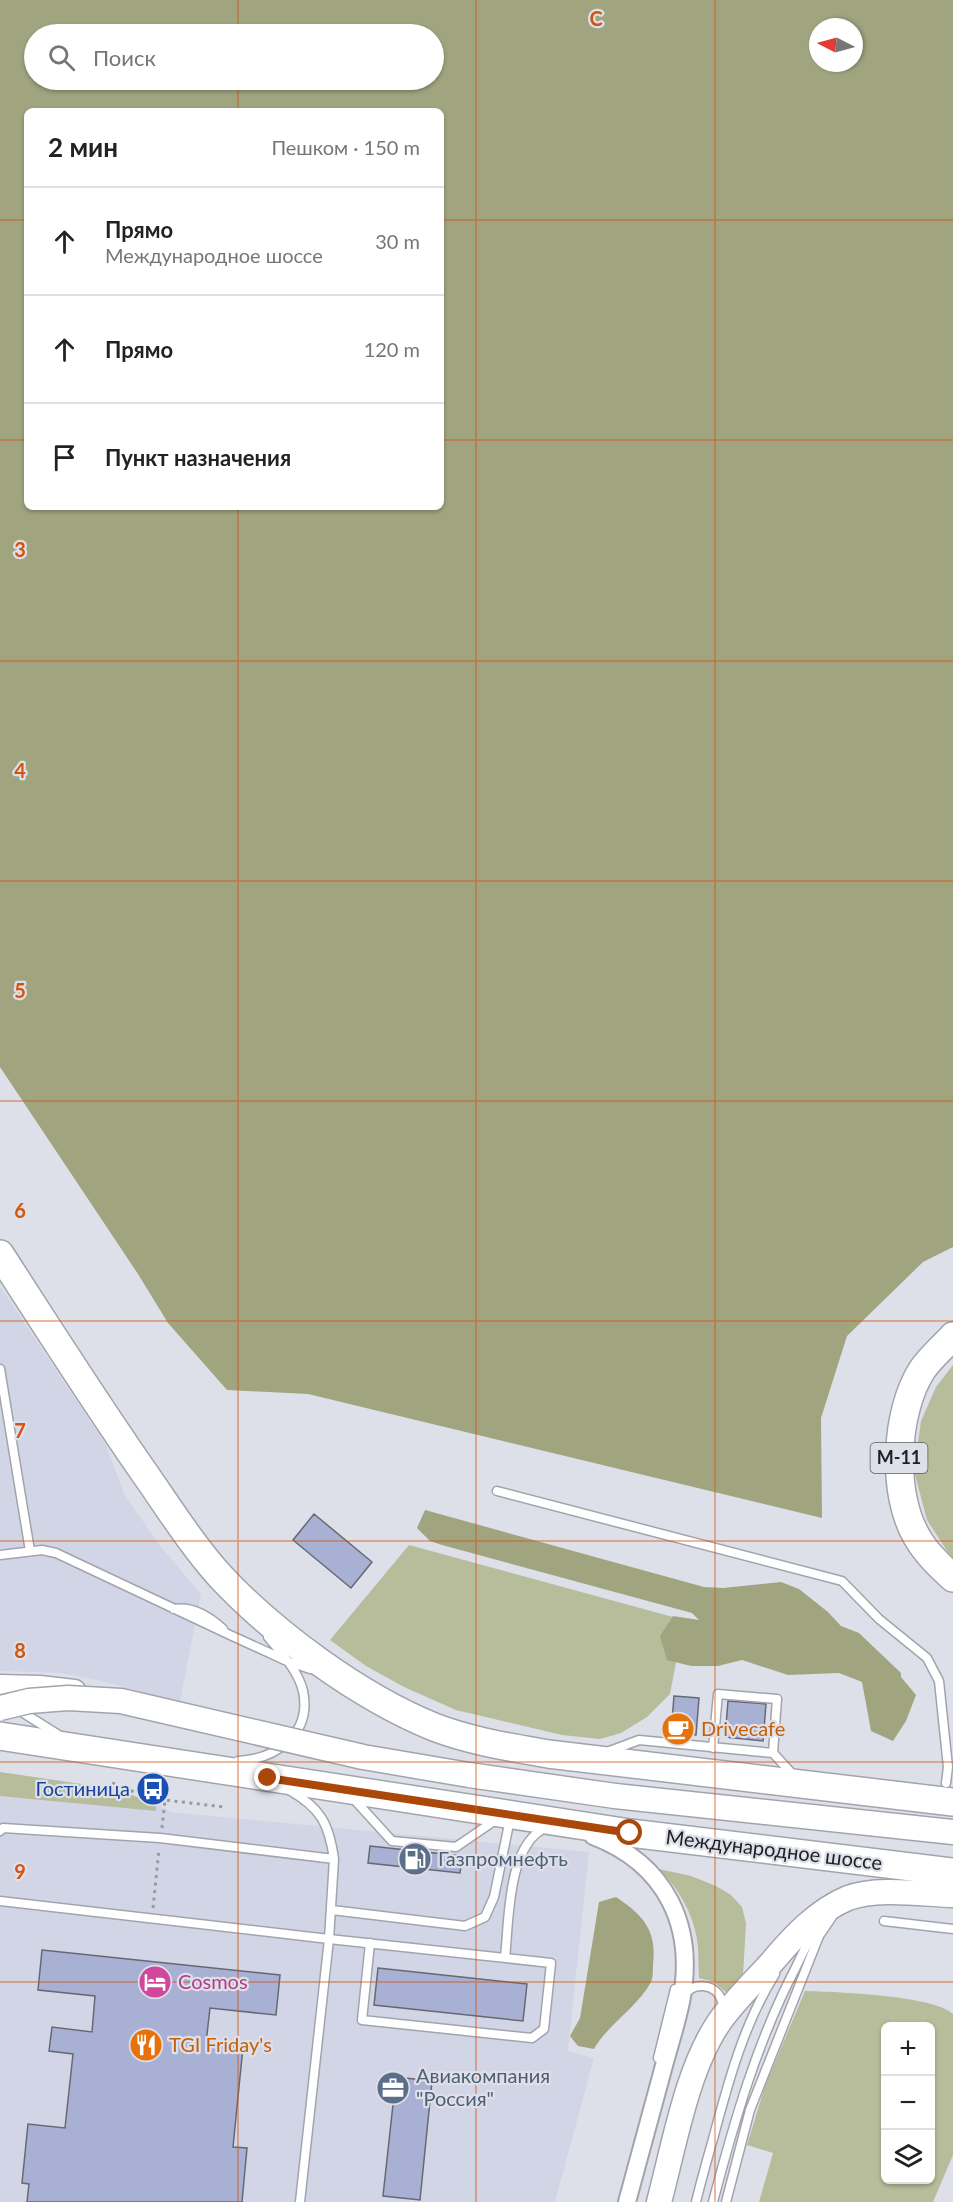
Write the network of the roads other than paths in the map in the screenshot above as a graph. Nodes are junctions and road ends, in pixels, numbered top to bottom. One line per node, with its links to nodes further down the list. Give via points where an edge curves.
1 (0, 1254): 7 (main road, via 112,1428)
2 (953, 1336): 8 (main road, М-11, via 922,1371 906,1410 899,1448 902,1496 916,1536)
3 (0, 1370): 5 (lane)
4 (497, 1491): 21 (lane, via 842,1581 879,1619 927,1658 939,1681)
5 (30, 1551): 6 (lane); 9 (lane, via 56,1553)
6 (0, 1555)
7 (220, 1576): 9 (lane); 10 (main road, via 299,1646)
8 (953, 1578)
9 (287, 1660): 10 (lane); 20 (lane, via 303,1690 304,1704 299,1730 290,1741 261,1758)
10 (351, 1682): 19 (main road, via 407,1715 468,1738)
11 (0, 1687): 13 (street, bridge, via 63,1690)
12 (0, 1696): 17 (lane, via 43,1727)
13 (121, 1701): 14 (street, bridge, via 68,1698); 29 (street, bridge, via 301,1744 469,1775 615,1796)
14 (0, 1708)
15 (0, 1736): 17 (main road, Международное шоссе)
16 (713, 1748): 18 (lane); 18 (lane, via 718,1694 777,1699); 19 (lane, via 639,1740)
17 (91, 1749): 20 (main road, Международное шоссе)
18 (773, 1754): 23 (lane)
19 (589, 1759): 23 (main road)
20 (189, 1765): 22 (main road, Международное шоссе)
21 (951, 1766): 25 (lane)
22 (268, 1778): 24 (main road, Международное шоссе); 30 (lane, via 306,1800 321,1816 331,1835)
23 (801, 1784): 25 (main road)
24 (344, 1788): 26 (main road, Международное шоссе); 26 (lane, via 392,1841 456,1847)
25 (950, 1793)
26 (508, 1814): 27 (main road, Международное шоссе); 35 (lane, via 494,1897 485,1917 465,1926)
27 (559, 1822): 31 (main road, Международное шоссе); 41 (street, via 605,1840 631,1854 649,1870 674,1909); 42 (lane, via 540,1830 519,1856)
28 (0, 1831): 30 (lane, via 3,1827 160,1838)
29 (953, 1832)
30 (334, 1859): 35 (lane)
31 (953, 1872)
32 (953, 1895): 34 (street, via 864,1894)
33 (0, 1901): 39 (lane)
34 (842, 1901): 37 (street); 50 (lane, via 814,1931 782,1994 734,2121); 51 (lane, via 819,1936 750,2110)
35 (332, 1910): 39 (lane)
36 (884, 1921): 38 (lane)
37 (803, 1929): 44 (street); 46 (lane, via 765,1989 744,2039 725,2091)
38 (953, 1929)
39 (329, 1939): 40 (lane); 47 (lane)
40 (370, 1943): 42 (lane); 42 (lane, via 362,2020 532,2038 544,2029 551,1963)
41 (683, 1947): 43 (street); 48 (lane, via 671,2008)
42 (505, 1958)
43 (681, 2001): 44 (lane, via 687,1991 704,1985 722,2001); 49 (street)
44 (720, 2020): 45 (street, via 700,2058 687,2095)
45 (662, 2194)
46 (696, 2201)
47 (300, 2202)
48 (619, 2202)
49 (627, 2202)
50 (713, 2202)
51 (726, 2202)

